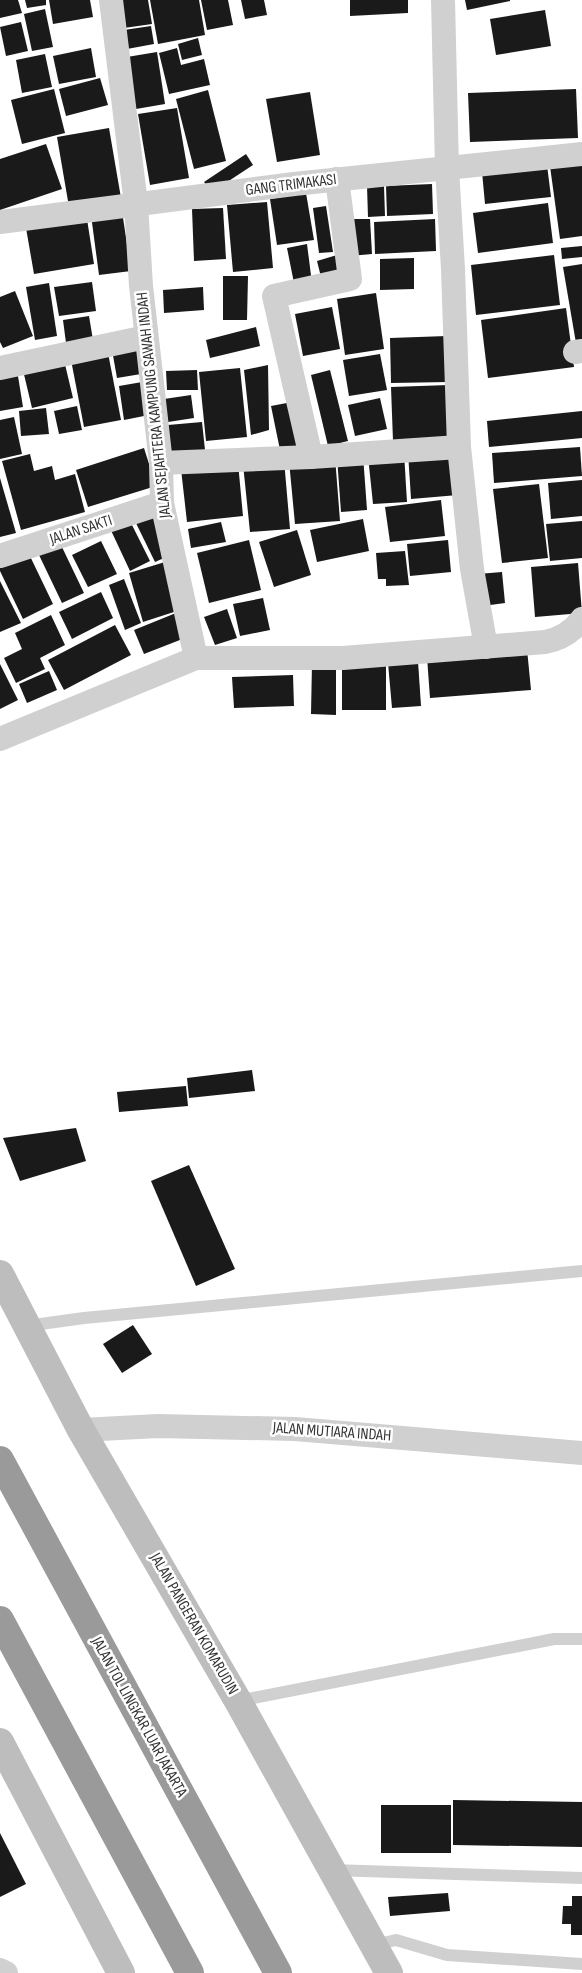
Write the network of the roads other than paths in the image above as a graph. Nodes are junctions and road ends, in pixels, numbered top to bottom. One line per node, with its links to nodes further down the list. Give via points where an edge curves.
1 (111, 0): 6 (street, JALAN SEJAHTERA KAMPUNG SAWAH INDAH)
2 (443, 0): 4 (street)
3 (582, 154): 4 (street, GANG TRIMAKASI)
4 (447, 168): 5 (street, GANG TRIMAKASI); 10 (street)
5 (337, 180): 6 (street, GANG TRIMAKASI); 11 (street, via 350,280 274,296)
6 (136, 204): 7 (street, GANG TRIMAKASI); 8 (street, JALAN SEJAHTERA KAMPUNG SAWAH INDAH)
7 (0, 222)
8 (146, 337): 9 (street); 12 (street, JALAN SEJAHTERA KAMPUNG SAWAH INDAH)
9 (0, 368)
10 (459, 448): 11 (street); 16 (street, via 472,569)
11 (312, 458): 12 (street)
12 (161, 463): 13 (street, JALAN SEJAHTERA KAMPUNG SAWAH INDAH)
13 (162, 503): 14 (street, JALAN SAKTI); 17 (street, JALAN SEJAHTERA KAMPUNG SAWAH INDAH)
14 (0, 556)
15 (582, 619): 16 (street, via 576,628 559,640)
16 (486, 647): 17 (street, via 343,658)
17 (196, 658): 18 (street)
18 (0, 739)
19 (582, 1271): 21 (lane)
20 (0, 1274): 21 (street, JALAN PANGERAN KOMARUDIN)
21 (26, 1326): 22 (street, JALAN PANGERAN KOMARUDIN)
22 (81, 1430): 23 (street, JALAN MUTIARA INDAH, via 158,1426 295,1429); 27 (street, JALAN PANGERAN KOMARUDIN)
23 (582, 1453)
24 (0, 1460): 37 (highway, JALAN TOL LINGKAR LUAR JAKARTA)
25 (0, 1620): 36 (highway)
26 (582, 1640): 27 (lane, via 554,1640)
27 (238, 1701): 29 (street, JALAN PANGERAN KOMARUDIN)
28 (0, 1742): 35 (street)
29 (332, 1870): 30 (lane); 31 (street, JALAN PANGERAN KOMARUDIN)
30 (582, 1878)
31 (374, 1945): 32 (lane, via 396,1940 447,1955); 38 (street, JALAN PANGERAN KOMARUDIN)
32 (582, 1964)
33 (0, 1970): 34 (street)
34 (6, 1973)
35 (121, 1973)
36 (190, 1973)
37 (278, 1973)
38 (389, 1973)

